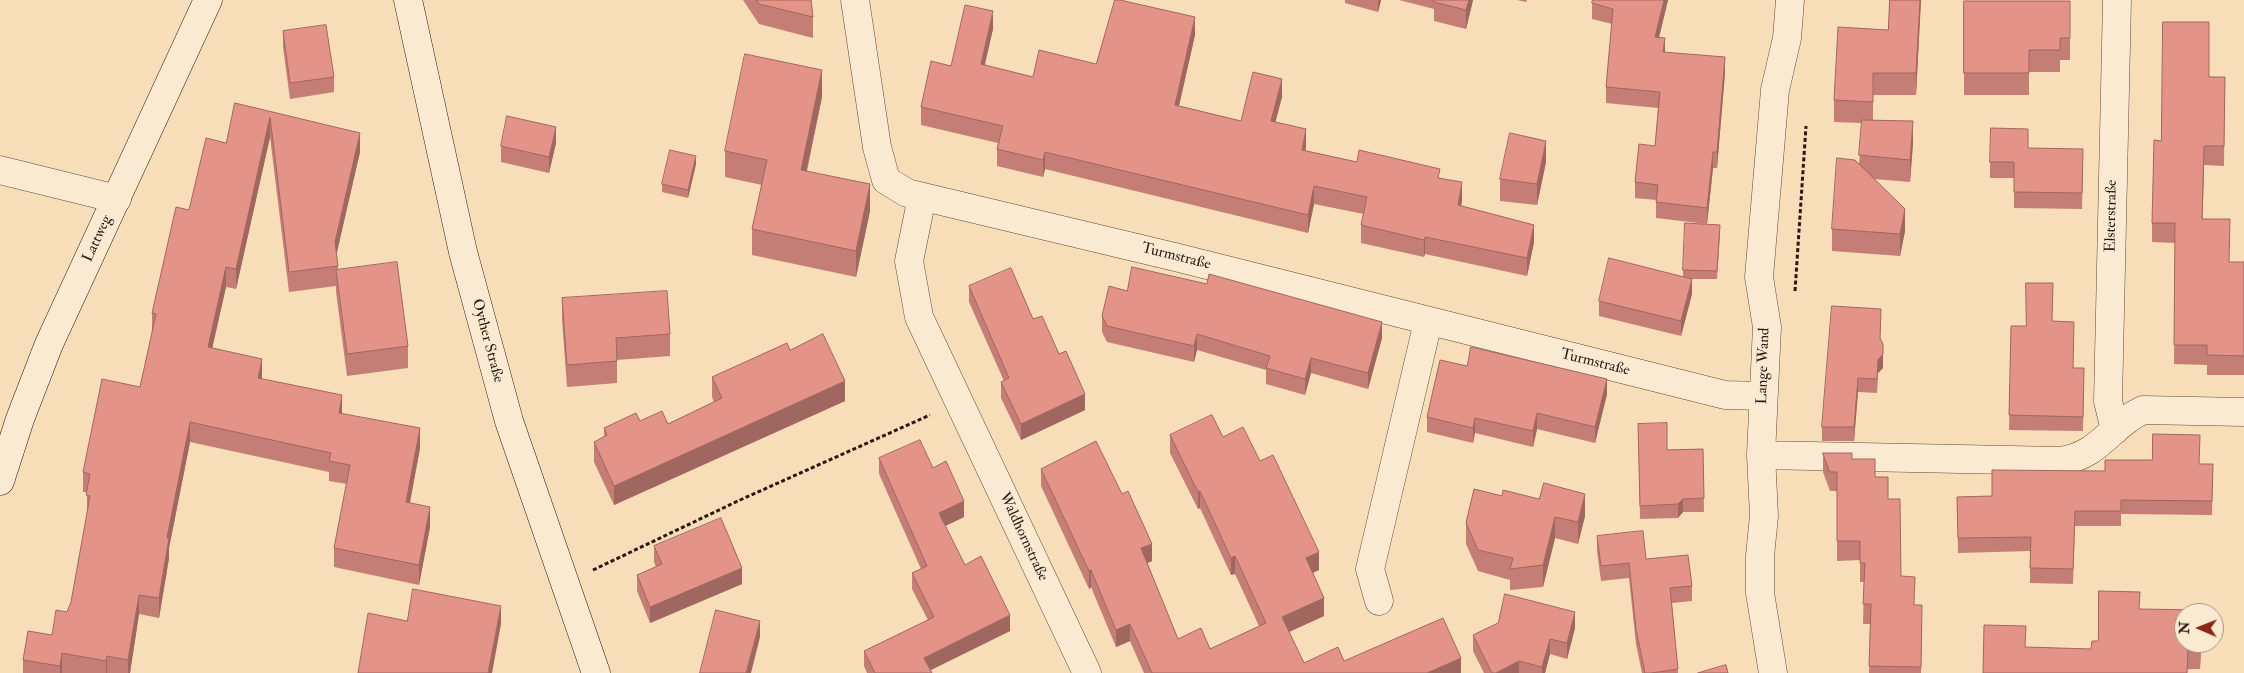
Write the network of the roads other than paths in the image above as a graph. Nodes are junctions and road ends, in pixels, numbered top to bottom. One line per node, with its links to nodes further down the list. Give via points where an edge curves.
1 (208, 0): 8 (street, Lattweg)
2 (408, 0): 16 (street, Oyther Straße, via 463,252 508,421)
3 (855, 0): 7 (street, Turmstraße, via 877,147 886,180 906,193)
4 (1790, 0): 10 (street, Lange Wand, via 1787,38 1774,90 1759,277 1766,327)
5 (2117, 0): 12 (street, Elsterstraße, via 2108,401)
6 (0, 170): 8 (street)
7 (922, 197): 9 (street, Turmstraße, via 1184,259); 17 (street, Waldhornstraße, via 909,260 919,317)
8 (117, 198): 14 (street, Lattweg, via 49,344)
9 (1428, 322): 10 (street, Turmstraße, via 1724,394); 15 (street, via 1370,569)
10 (1763, 396): 13 (street, Lange Wand)
11 (2244, 412): 12 (street, via 2143,410)
12 (2114, 430): 13 (street, via 2091,452 2076,459 2060,461)
13 (1762, 455): 18 (street, Lange Wand, via 1764,516 1760,593)
14 (0, 481)
15 (1379, 601)
16 (596, 673)
17 (1087, 673)
18 (1773, 673)

